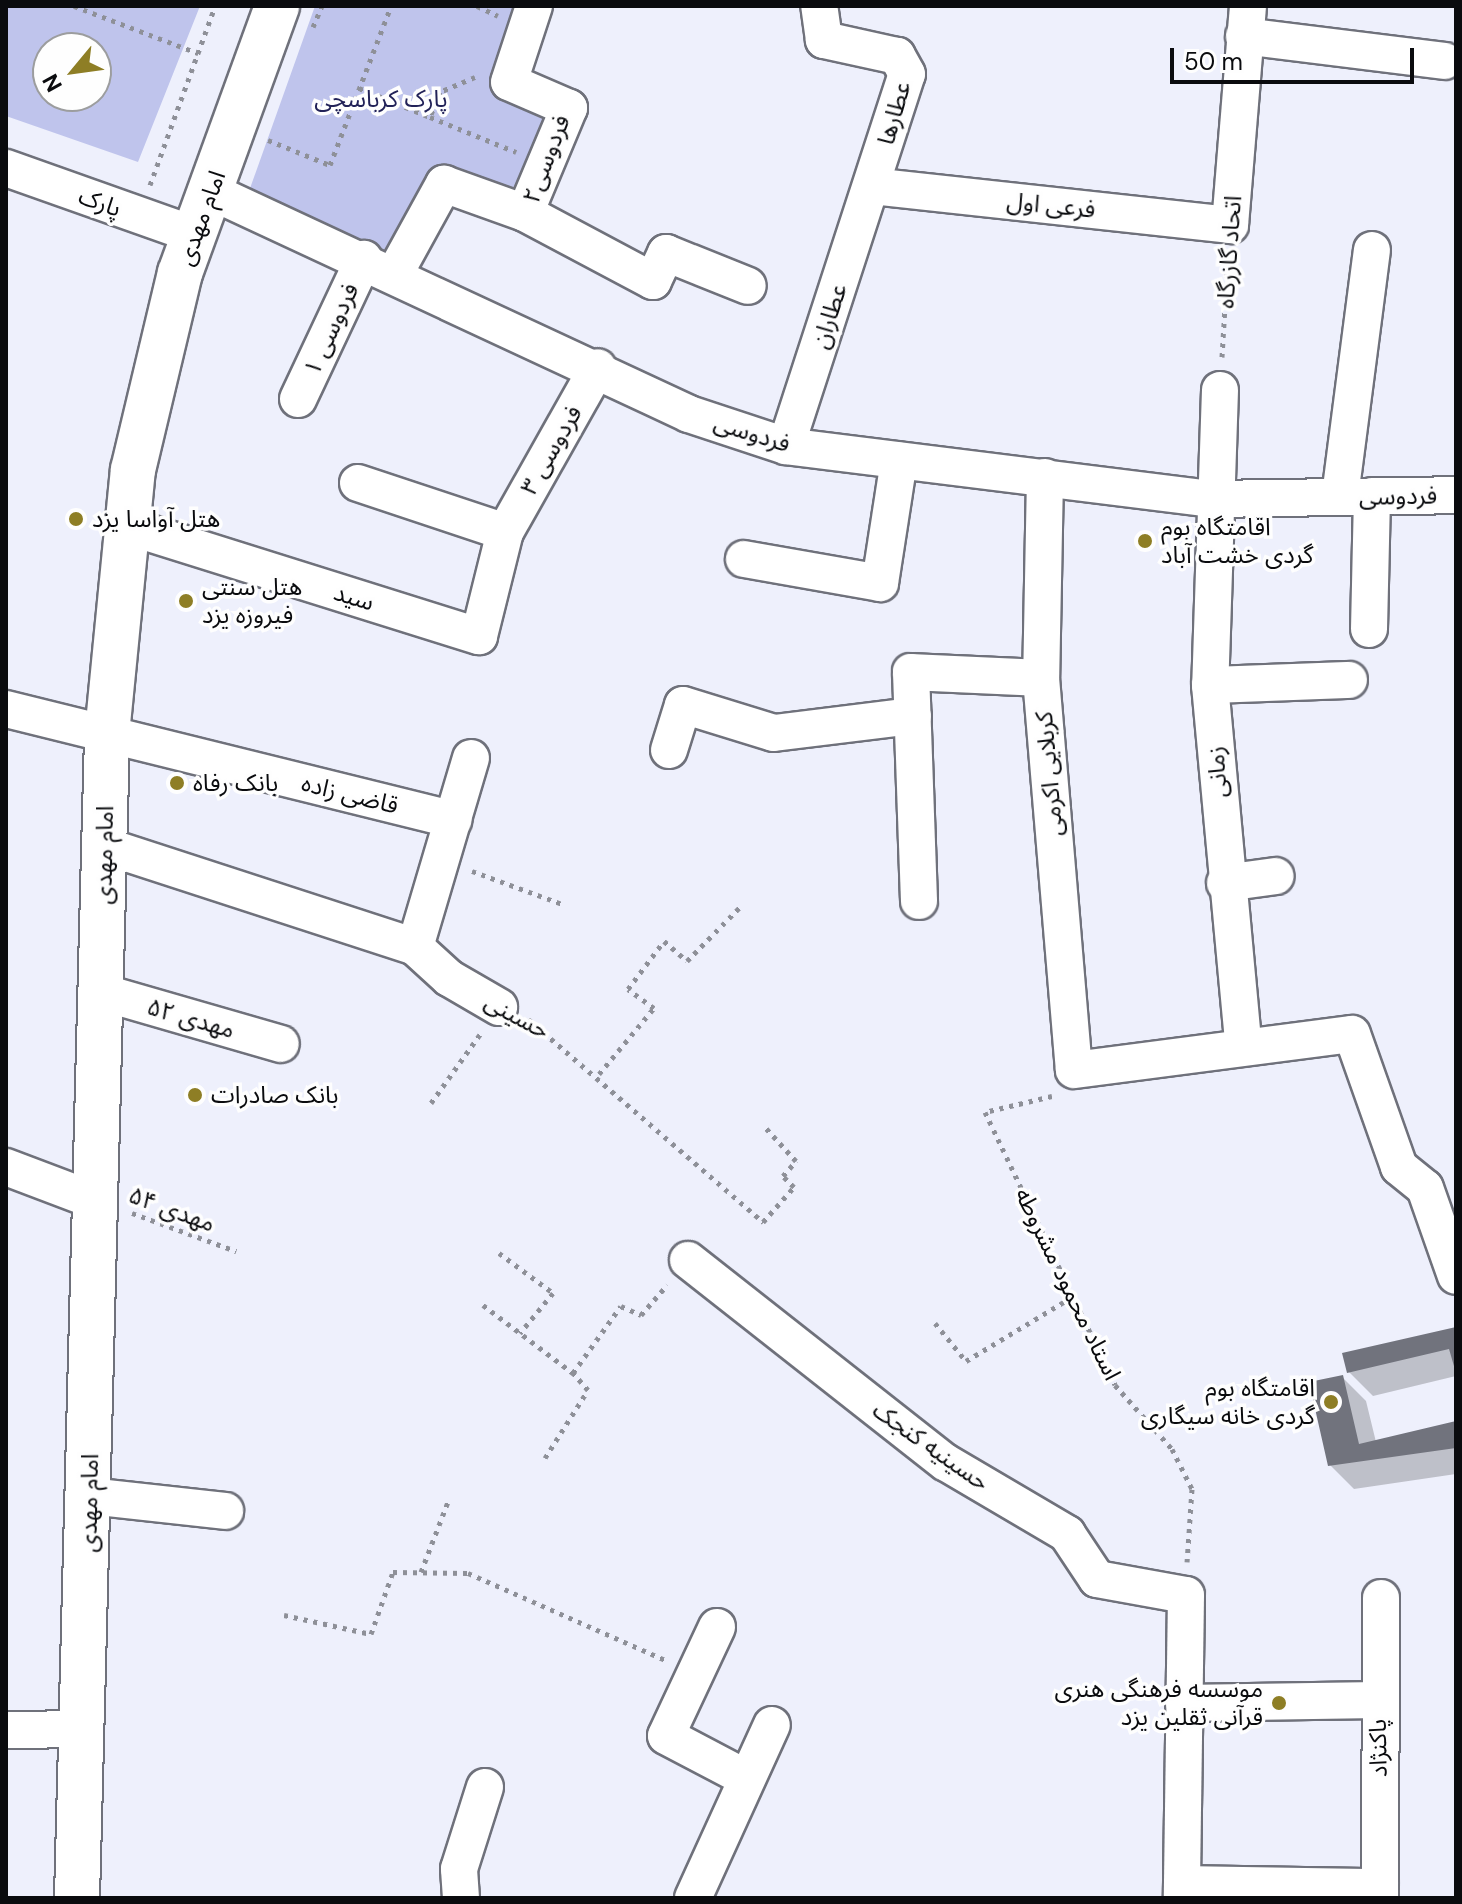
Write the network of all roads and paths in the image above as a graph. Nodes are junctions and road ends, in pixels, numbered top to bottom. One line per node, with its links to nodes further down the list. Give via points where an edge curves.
1 (74, 6): 8 (path)
2 (215, 6): 8 (path)
3 (277, 6): 15 (main road, امام مهدی)
4 (391, 6): 10 (path)
5 (534, 6): 16 (street, فردوسی۲, via 509,82 569,108)
6 (819, 6): 14 (street, عطارها, via 824,40 904,63 907,74)
7 (1247, 14): 9 (street); 18 (street, اتحاد گازرگاه)
8 (198, 53): 17 (path)
9 (1444, 61)
10 (359, 88): 11 (path); 12 (path, via 330,165)
11 (430, 117)
12 (267, 139)
13 (6, 169): 17 (street, پارک)
14 (872, 186): 18 (street, فرعی اول); 26 (street, عطاران)
15 (210, 191): 19 (main road, امام مهدی); 21 (street, فردوسی)
16 (525, 213): 21 (street, فردوسی۲, via 444,184); 22 (street, via 653,281 666,253)
17 (140, 216): 19 (street, پارک)
18 (1230, 225): 24 (path, اتحاد گازرگاه)
19 (195, 235): 33 (main road, امام مهدی, via 133,470)
20 (1372, 250): 31 (street, فردوسی)
21 (380, 266): 23 (street, فردوسی); 25 (street, فردوسی ۱)
22 (748, 286)
23 (598, 367): 26 (street, فردوسی, via 689,414); 34 (street, فردوسی ۳)
24 (1220, 390): 32 (street)
25 (298, 399)
26 (786, 446): 27 (street, فردوسی)
27 (899, 460): 28 (street, فردوسی); 35 (street, via 880,583)
28 (1045, 477): 32 (street, فردوسی); 37 (street, کربلایی اکرمی)
29 (358, 483): 34 (street)
30 (1456, 495): 31 (street, فردوسی)
31 (1356, 496): 32 (street, فردوسی); 36 (street)
32 (1212, 499): 39 (street, زمانی)
33 (127, 526): 34 (street, سید, via 479,636); 42 (main road, امام مهدی)
34 (505, 532)
35 (744, 559)
36 (1369, 629)
37 (1041, 678): 41 (street, via 911,672); 58 (street, کربلایی اکرمی)
38 (1349, 680): 39 (street)
39 (1210, 685): 49 (street, زمانی)
40 (6, 709): 42 (street, قاضی زاده)
41 (913, 716): 43 (street, via 774,733 683,705); 50 (street)
42 (107, 734): 45 (street, قاضی زاده); 46 (main road, امام مهدی)
43 (669, 750)
44 (471, 758): 45 (street)
45 (453, 820): 47 (street)
46 (105, 846): 53 (street, حسینی); 54 (main road, امام مهدی)
47 (441, 859): 51 (path); 53 (street)
48 (1276, 876): 49 (street)
49 (1225, 883): 57 (street, زمانی)
50 (919, 901)
51 (565, 905)
52 (741, 906): 59 (path, via 687,961 664,941 628,989 654,1008)
53 (415, 947): 55 (street, حسینی, via 449,978)
54 (101, 992): 56 (street, مهدی ۵۲); 63 (main road, امام مهدی)
55 (499, 1007): 59 (path, حسینی, via 540,1024); 60 (path)
56 (281, 1044)
57 (1243, 1044): 58 (street); 67 (street, via 1352,1034 1399,1167 1425,1188)
58 (1074, 1070): 68 (path, استاد محمود مشروطه, via 1069,1092 985,1112)
59 (599, 1074): 61 (path, حسینی, via 763,1222 794,1187 783,1176 796,1161)
60 (431, 1103)
61 (765, 1127)
62 (6, 1167): 63 (street)
63 (96, 1201): 64 (path, مهدی ۵۴); 74 (main road, امام مهدی)
64 (236, 1251)
65 (499, 1253): 71 (path, via 553,1293)
66 (688, 1260): 72 (path, via 641,1315 621,1306); 78 (street, حسینیه کنجک, via 945,1462 1067,1534 1097,1579)
67 (1456, 1276)
68 (1072, 1297): 70 (path, via 966,1361); 78 (path, استاد محمود مشروطه, via 1115,1385 1172,1449 1192,1489)
69 (483, 1305): 71 (path)
70 (935, 1323)
71 (520, 1333): 72 (path)
72 (573, 1373): 73 (path, via 588,1390)
73 (545, 1458)
74 (90, 1496): 76 (street); 86 (main road, امام مهدی)
75 (449, 1499): 77 (path)
76 (225, 1511)
77 (421, 1572): 80 (path, via 393,1572 371,1634); 82 (path, via 468,1573)
78 (1186, 1595): 84 (street)
79 (1381, 1598): 83 (street, پاکنژاد)
80 (284, 1615)
81 (717, 1627): 82 (street)
82 (695, 1674): 88 (street, via 666,1736)
83 (1377, 1700): 84 (street); 91 (street, پاکنژاد)
84 (1184, 1703): 90 (street)
85 (772, 1725): 88 (street)
86 (85, 1729): 87 (street); 92 (main road, امام مهدی, via 76,1748); 93 (main road, امام مهدی, via 97,1747)
87 (6, 1730)
88 (746, 1778): 95 (street)
89 (485, 1787): 94 (street, via 459,1869)
90 (1183, 1891): 91 (street)
91 (1380, 1892)
92 (77, 1898)
93 (100, 1898)
94 (461, 1898)
95 (693, 1898)

